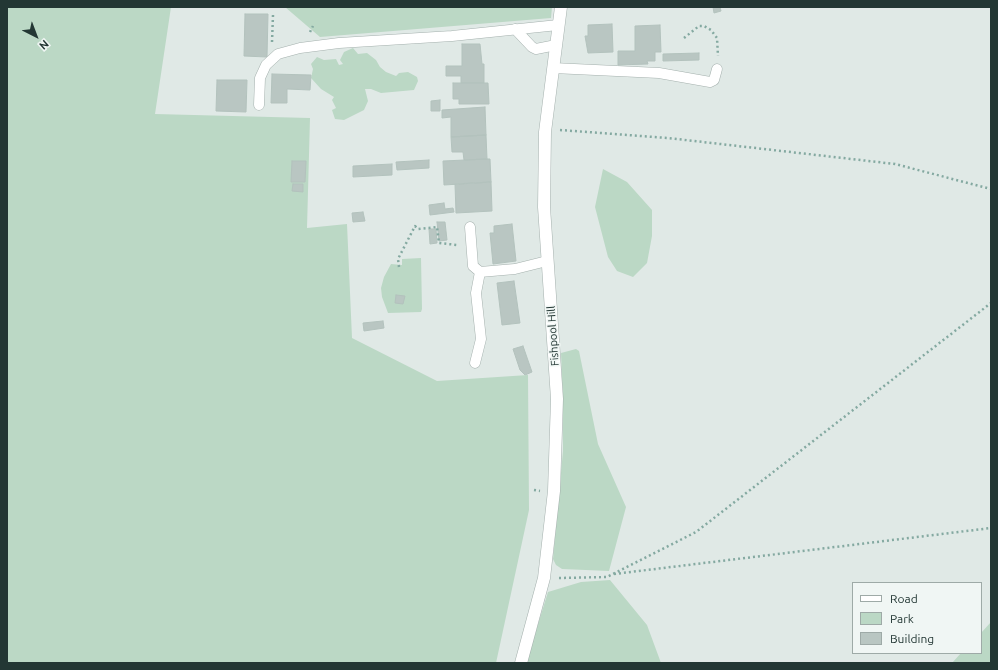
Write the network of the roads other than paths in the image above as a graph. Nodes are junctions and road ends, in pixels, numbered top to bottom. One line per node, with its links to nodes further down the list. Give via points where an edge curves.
1 (561, 7): 2 (street, Fishpool Hill)
2 (558, 25): 3 (lane); 4 (street, Fishpool Hill)
3 (515, 29): 4 (lane, via 536,49); 7 (lane, via 452,36 340,42 278,54 266,65 260,78)
4 (556, 45): 5 (street, Fishpool Hill)
5 (553, 68): 6 (lane, via 653,72 710,82 714,80); 9 (street, Fishpool Hill, via 545,132 544,207)
6 (717, 69)
7 (259, 105)
8 (470, 227): 10 (lane, via 473,266)
9 (547, 261): 10 (lane, via 515,269); 12 (street, Fishpool Hill, via 557,399 554,491 544,578)
10 (480, 272): 11 (lane, via 476,293 481,339)
11 (475, 363)
12 (521, 663)

